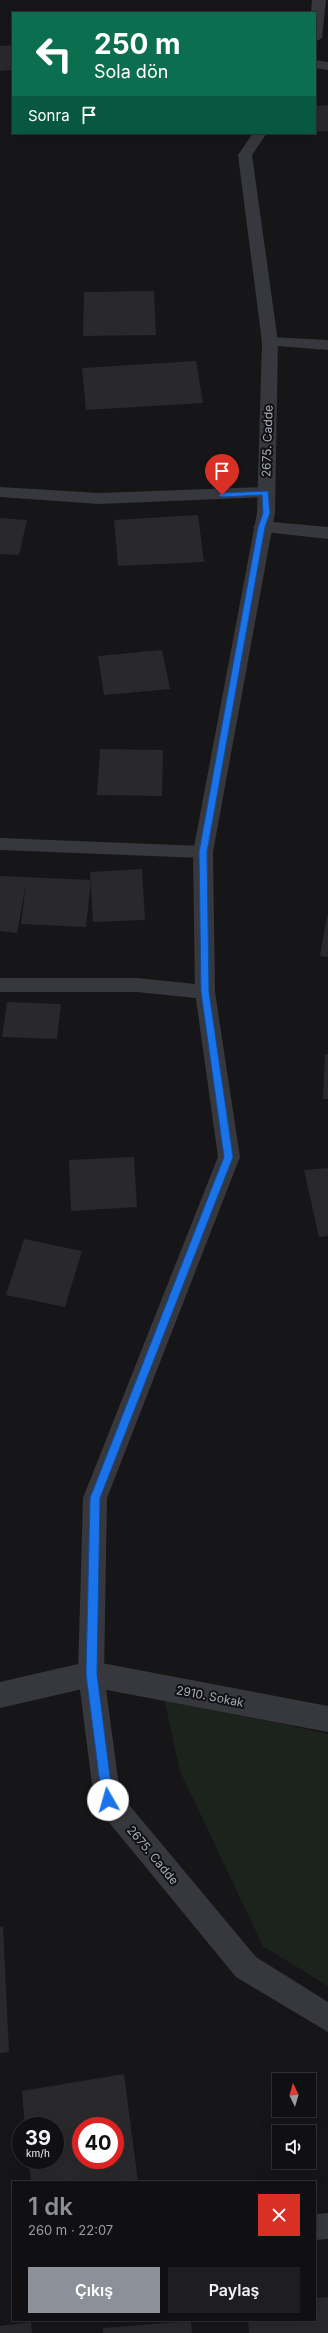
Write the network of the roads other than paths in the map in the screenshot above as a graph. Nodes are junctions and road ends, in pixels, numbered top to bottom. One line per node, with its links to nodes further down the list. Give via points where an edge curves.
1 (319, 0): 2 (street)
2 (316, 28)
3 (316, 64): 4 (street)
4 (328, 66)
5 (259, 134): 6 (street, 2675. Cadde, via 245,155)
6 (270, 342): 7 (street); 9 (street, 2675. Cadde)
7 (328, 345)
8 (0, 492): 9 (street, via 39,497 155,497)
9 (265, 492): 10 (street, 2675. Cadde, via 266,513)
10 (262, 527): 11 (street); 13 (street, 2675. Cadde)
11 (328, 533)
12 (0, 844): 13 (lane)
13 (203, 852): 15 (street, 2675. Cadde)
14 (0, 984): 15 (lane, via 137,985)
15 (205, 992): 16 (street, 2675. Cadde, via 229,1157 95,1498)
16 (91, 1674): 17 (street); 18 (street, 2910. Sokak); 19 (street, 2675. Cadde, via 108,1800 246,1966)
17 (0, 1695)
18 (328, 1719)
19 (328, 2018)
20 (328, 2226): 21 (lane)
21 (316, 2227)

